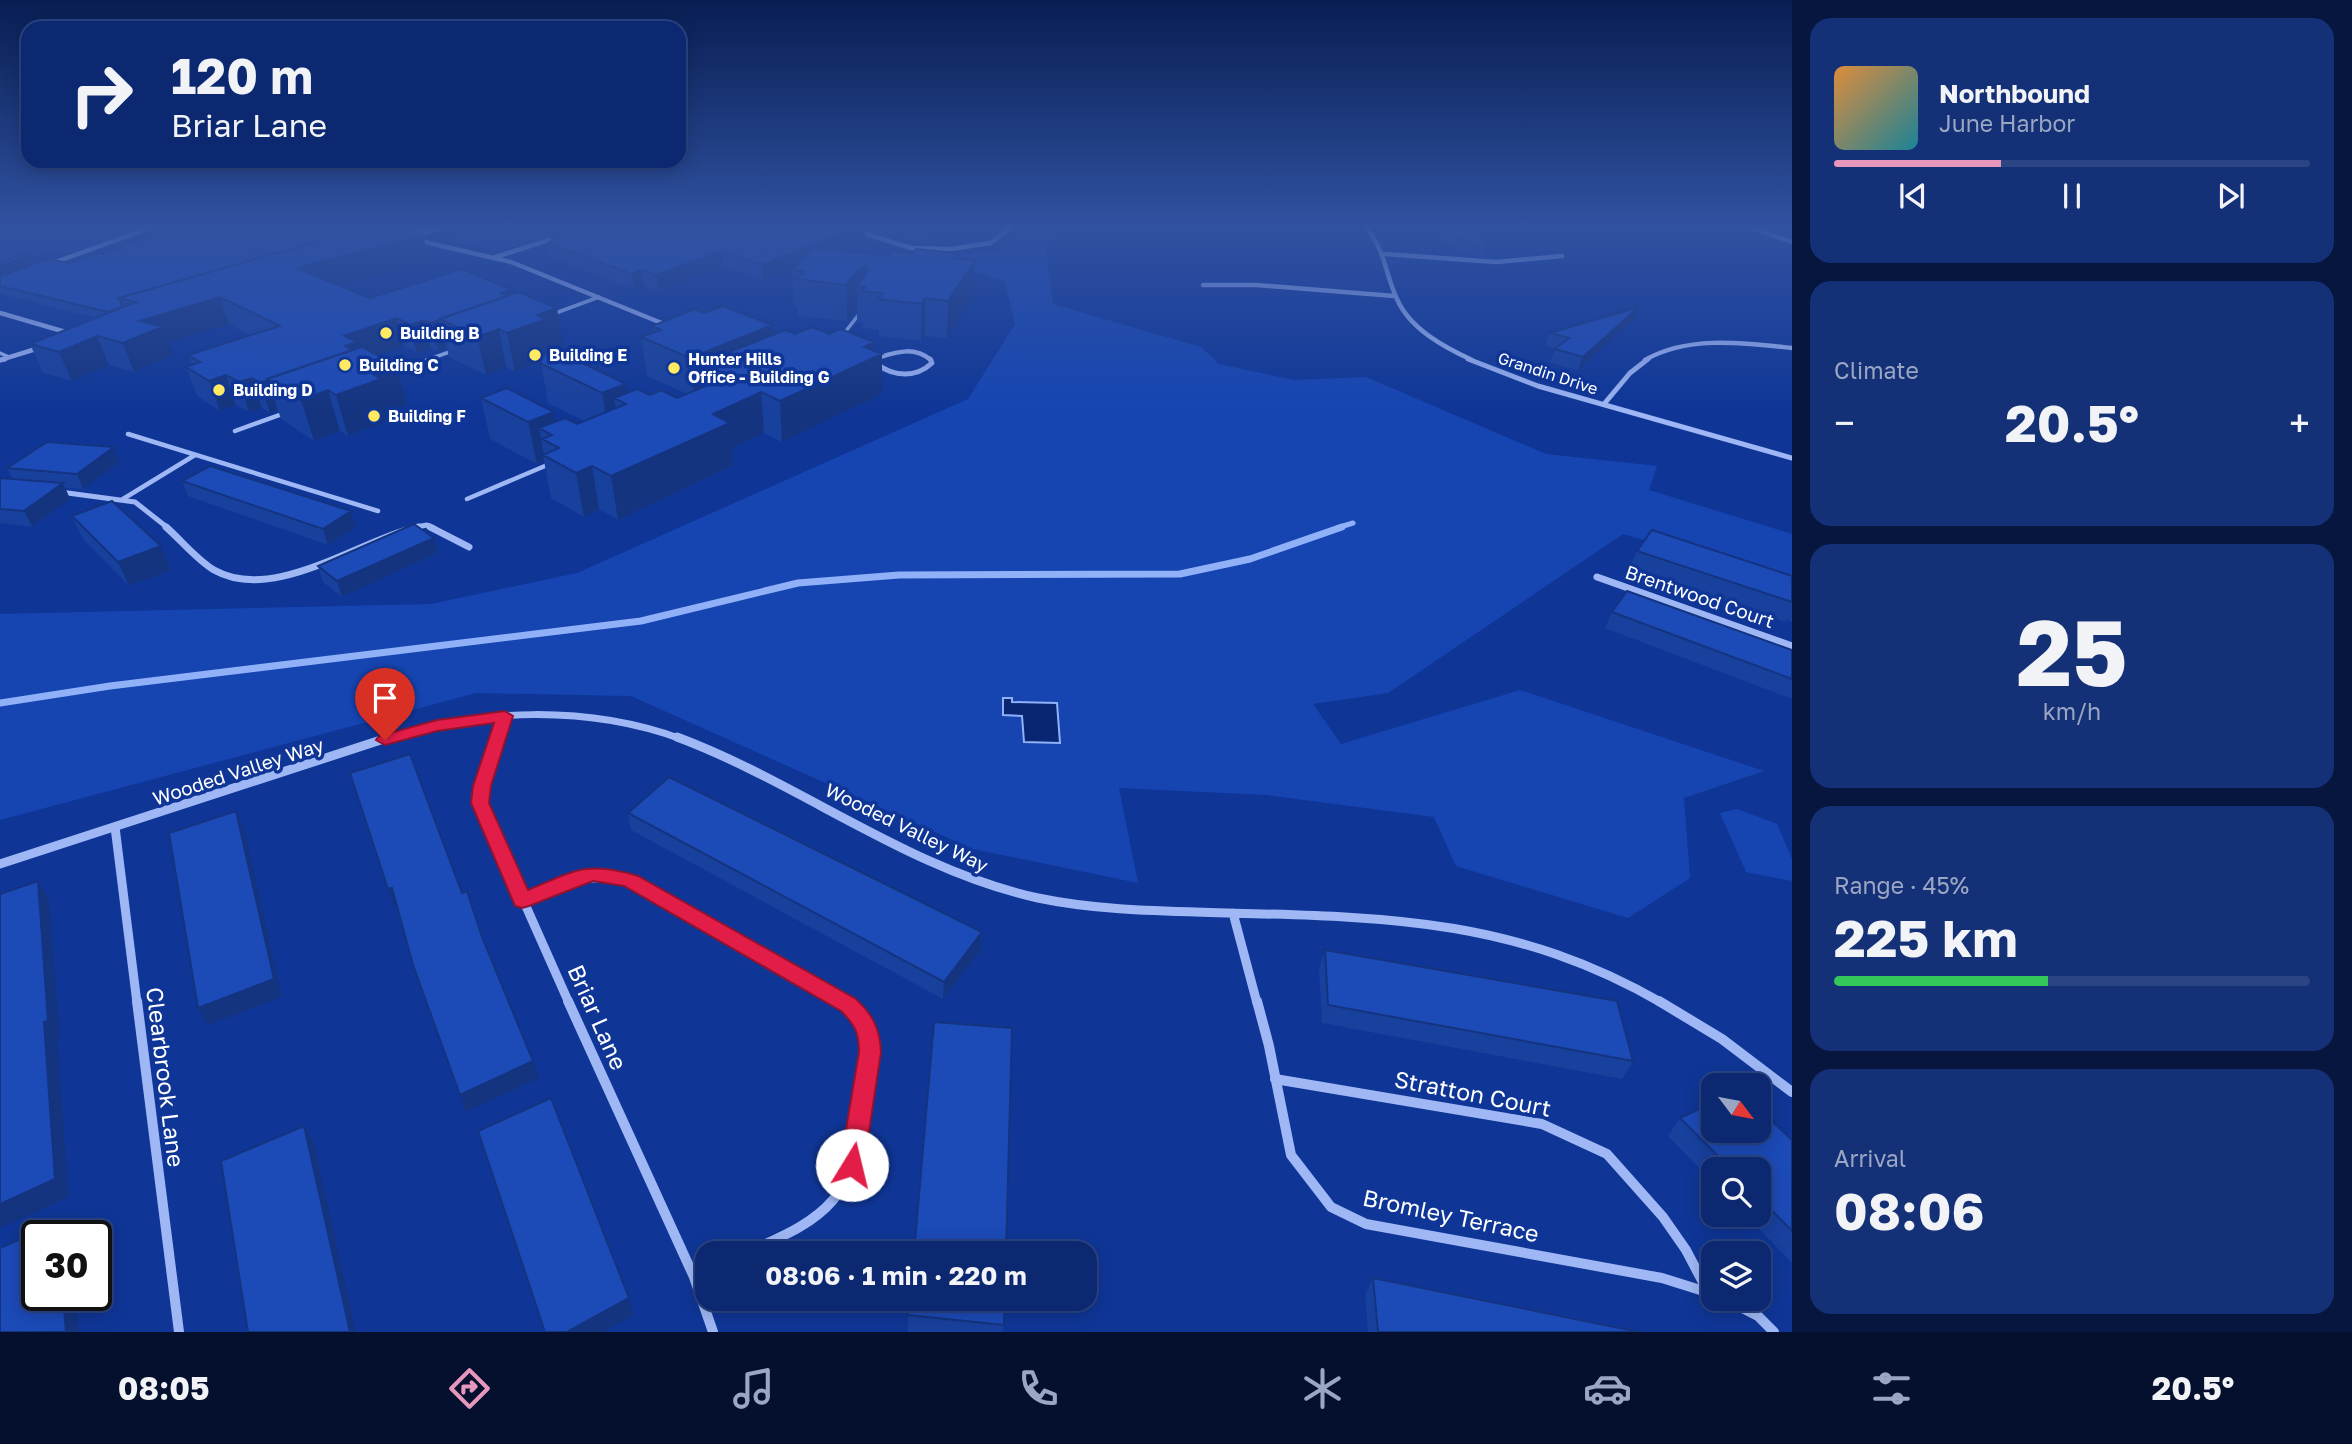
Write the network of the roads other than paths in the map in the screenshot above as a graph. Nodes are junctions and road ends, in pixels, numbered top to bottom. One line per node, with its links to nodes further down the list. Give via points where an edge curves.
1 (573, 287): 5 (street)
2 (1283, 287): 4 (street)
3 (1392, 287): 4 (street, Grandin Drive)
4 (1394, 296): 21 (street, Grandin Drive, via 1419,328 1468,358)
5 (599, 297): 8 (lane); 9 (street)
6 (865, 305): 11 (lane)
7 (0, 313): 10 (street, via 80,336)
8 (548, 316)
9 (671, 326)
10 (68, 339)
11 (839, 339)
12 (44, 346): 18 (street)
13 (459, 348): 20 (lane)
14 (1792, 348): 21 (street, via 1703,345 1665,352 1638,365)
15 (0, 354): 18 (lane)
16 (867, 354): 17 (street)
17 (880, 356): 17 (street, via 877,364 892,373 918,372 932,363 927,355 912,351)
18 (9, 357): 19 (street)
19 (0, 360)
20 (385, 376)
21 (1604, 404): 26 (street, Grandin Drive)
22 (288, 412): 23 (lane)
23 (235, 431)
24 (128, 435): 25 (lane)
25 (195, 455): 29 (lane); 31 (lane)
26 (1792, 457)
27 (559, 460): 30 (lane)
28 (49, 491): 29 (street)
29 (122, 499): 32 (street, via 144,507 214,570 236,578 269,579 311,570 394,532 427,525)
30 (467, 499)
31 (378, 511)
32 (469, 547)
33 (1597, 577): 34 (street, Brentwood Court)
34 (1792, 646)
35 (505, 716): 36 (street, Wooded Valley Way, via 410,732); 38 (street, Briar Lane, via 480,803); 39 (street, Wooded Valley Way, via 605,719 680,738 950,868 1010,891 1074,904)
36 (115, 827): 37 (street, Wooded Valley Way); 47 (street, Clearbrook Lane)
37 (0, 864)
38 (522, 900): 42 (street, via 593,874 631,881 848,1005 862,1018 870,1034 870,1052 852,1165 840,1190 819,1213); 44 (street, Briar Lane)
39 (1233, 914): 40 (street, Bromley Terrace); 41 (street, Wooded Valley Way, via 1411,920 1521,942 1599,971 1669,1006 1720,1037)
40 (1275, 1079): 43 (street, Stratton Court, via 1542,1124 1607,1154 1663,1217); 45 (street, Bromley Terrace, via 1291,1155 1331,1208 1378,1227 1661,1278)
41 (1792, 1092)
42 (772, 1241)
43 (1701, 1276)
44 (694, 1278): 48 (street, Briar Lane)
45 (1701, 1289)
46 (1748, 1311): 49 (street)
47 (179, 1332)
48 (713, 1332)
49 (1774, 1332)

